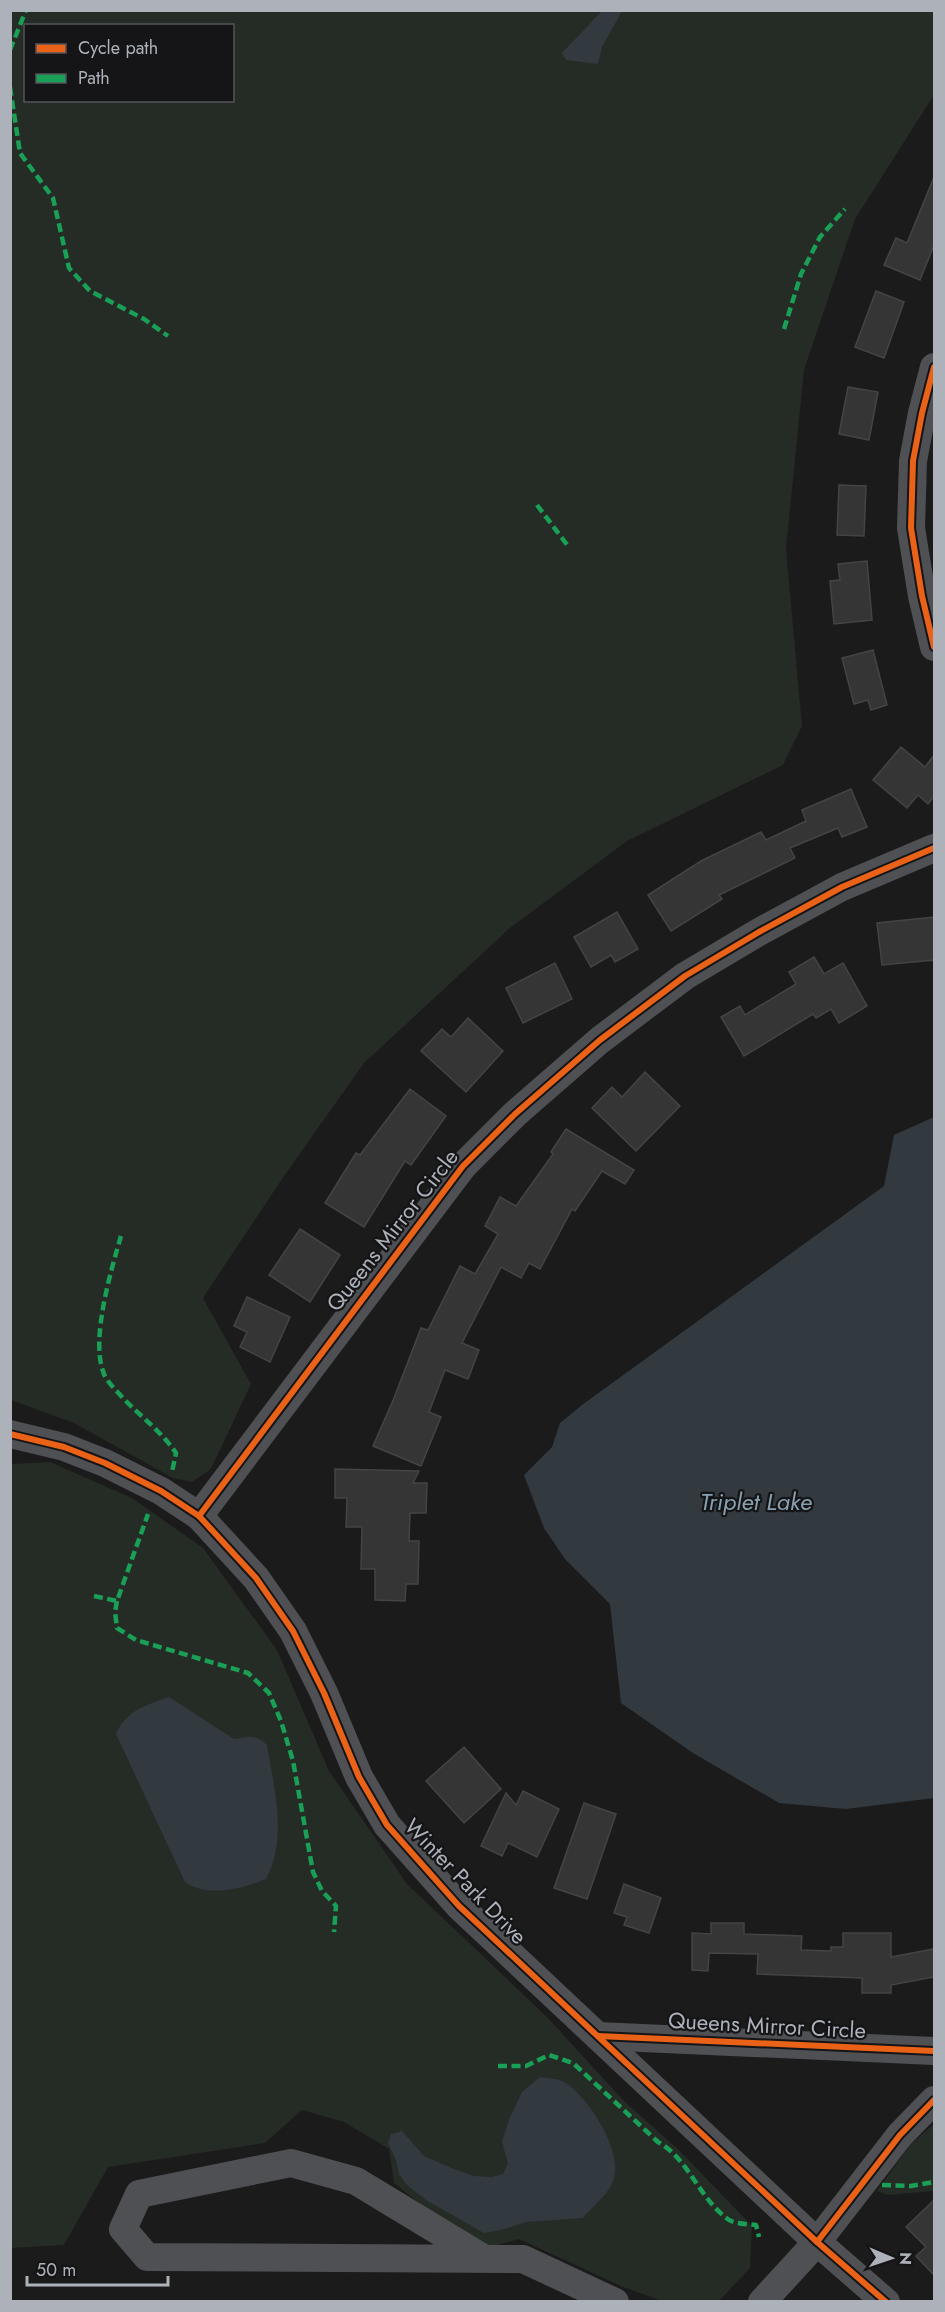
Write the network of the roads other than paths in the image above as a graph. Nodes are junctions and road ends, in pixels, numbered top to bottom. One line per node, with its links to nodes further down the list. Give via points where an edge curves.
1 (934, 367): 2 (street, via 913,461 911,528)
2 (934, 647)
3 (934, 848): 5 (street, Queens Mirror Circle, via 842,887 685,976 600,1040 515,1114 463,1166)
4 (10, 1434): 5 (street, Winter Park Drive, via 64,1447 105,1463 161,1491)
5 (199, 1516): 6 (street, Winter Park Drive, via 256,1578 293,1631 324,1692 359,1777 387,1825 459,1906)
6 (598, 2036): 7 (street, Queens Mirror Circle); 9 (street, Winter Park Drive)
7 (934, 2051)
8 (934, 2100): 9 (street, via 900,2135)
9 (817, 2242): 12 (street); 13 (street, Winter Park Drive)
10 (483, 2258): 10 (street, via 147,2257 123,2229 139,2194 291,2163 356,2181); 11 (street, via 523,2259)
11 (615, 2301)
12 (762, 2301)
13 (886, 2301)

